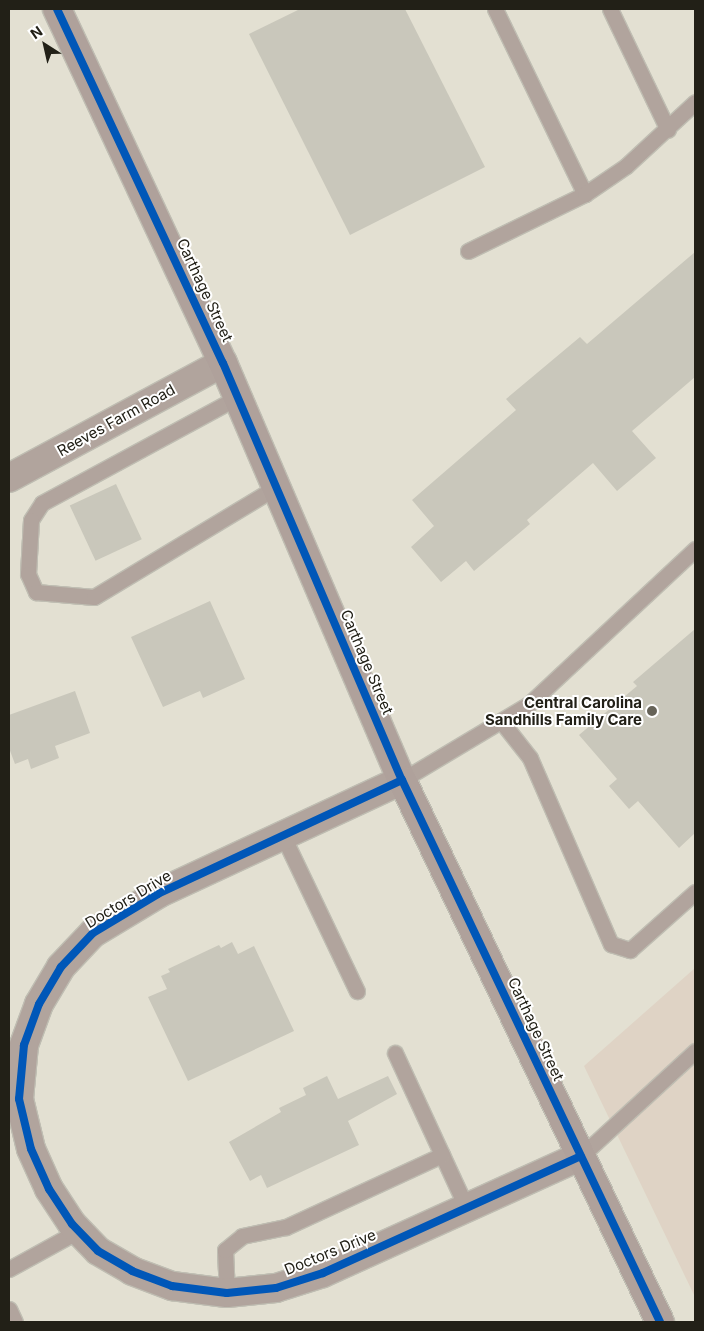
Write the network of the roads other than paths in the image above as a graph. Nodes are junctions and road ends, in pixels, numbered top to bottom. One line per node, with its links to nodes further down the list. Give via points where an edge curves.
1 (57, 9): 8 (main road, Carthage Street)
2 (495, 9): 6 (lane)
3 (610, 9): 5 (lane)
4 (695, 102): 5 (lane)
5 (668, 130): 6 (lane, via 626,166)
6 (585, 194): 7 (lane)
7 (468, 251)
8 (224, 363): 9 (main road, Carthage Street); 10 (street, Reeves Farm Road)
9 (238, 397): 11 (main road, Carthage Street); 11 (lane, via 42,503 31,520 28,574 36,592 94,597)
10 (9, 478)
11 (276, 487): 14 (main road, Carthage Street)
12 (695, 550): 13 (lane, via 529,704)
13 (501, 720): 14 (lane); 16 (lane, via 530,758 611,944 630,950)
14 (402, 780): 15 (street, Doctors Drive); 21 (main road, Carthage Street)
15 (283, 836): 17 (lane); 23 (street, Doctors Drive, via 158,894 93,933 61,967 39,1004 24,1044 19,1099 35,1157 49,1189)
16 (695, 892)
17 (357, 991)
18 (695, 1051): 21 (lane)
19 (395, 1053): 20 (lane)
20 (442, 1155): 22 (lane); 25 (lane, via 286,1227 242,1236 225,1250)
21 (581, 1156): 22 (street, Doctors Drive); 28 (main road, Carthage Street)
22 (466, 1206): 25 (street, Doctors Drive, via 322,1273 276,1288)
23 (78, 1231): 24 (lane); 25 (street, Doctors Drive, via 98,1251 132,1271 172,1286)
24 (9, 1269)
25 (227, 1293)
26 (9, 1309): 27 (lane)
27 (14, 1322)
28 (660, 1322)

